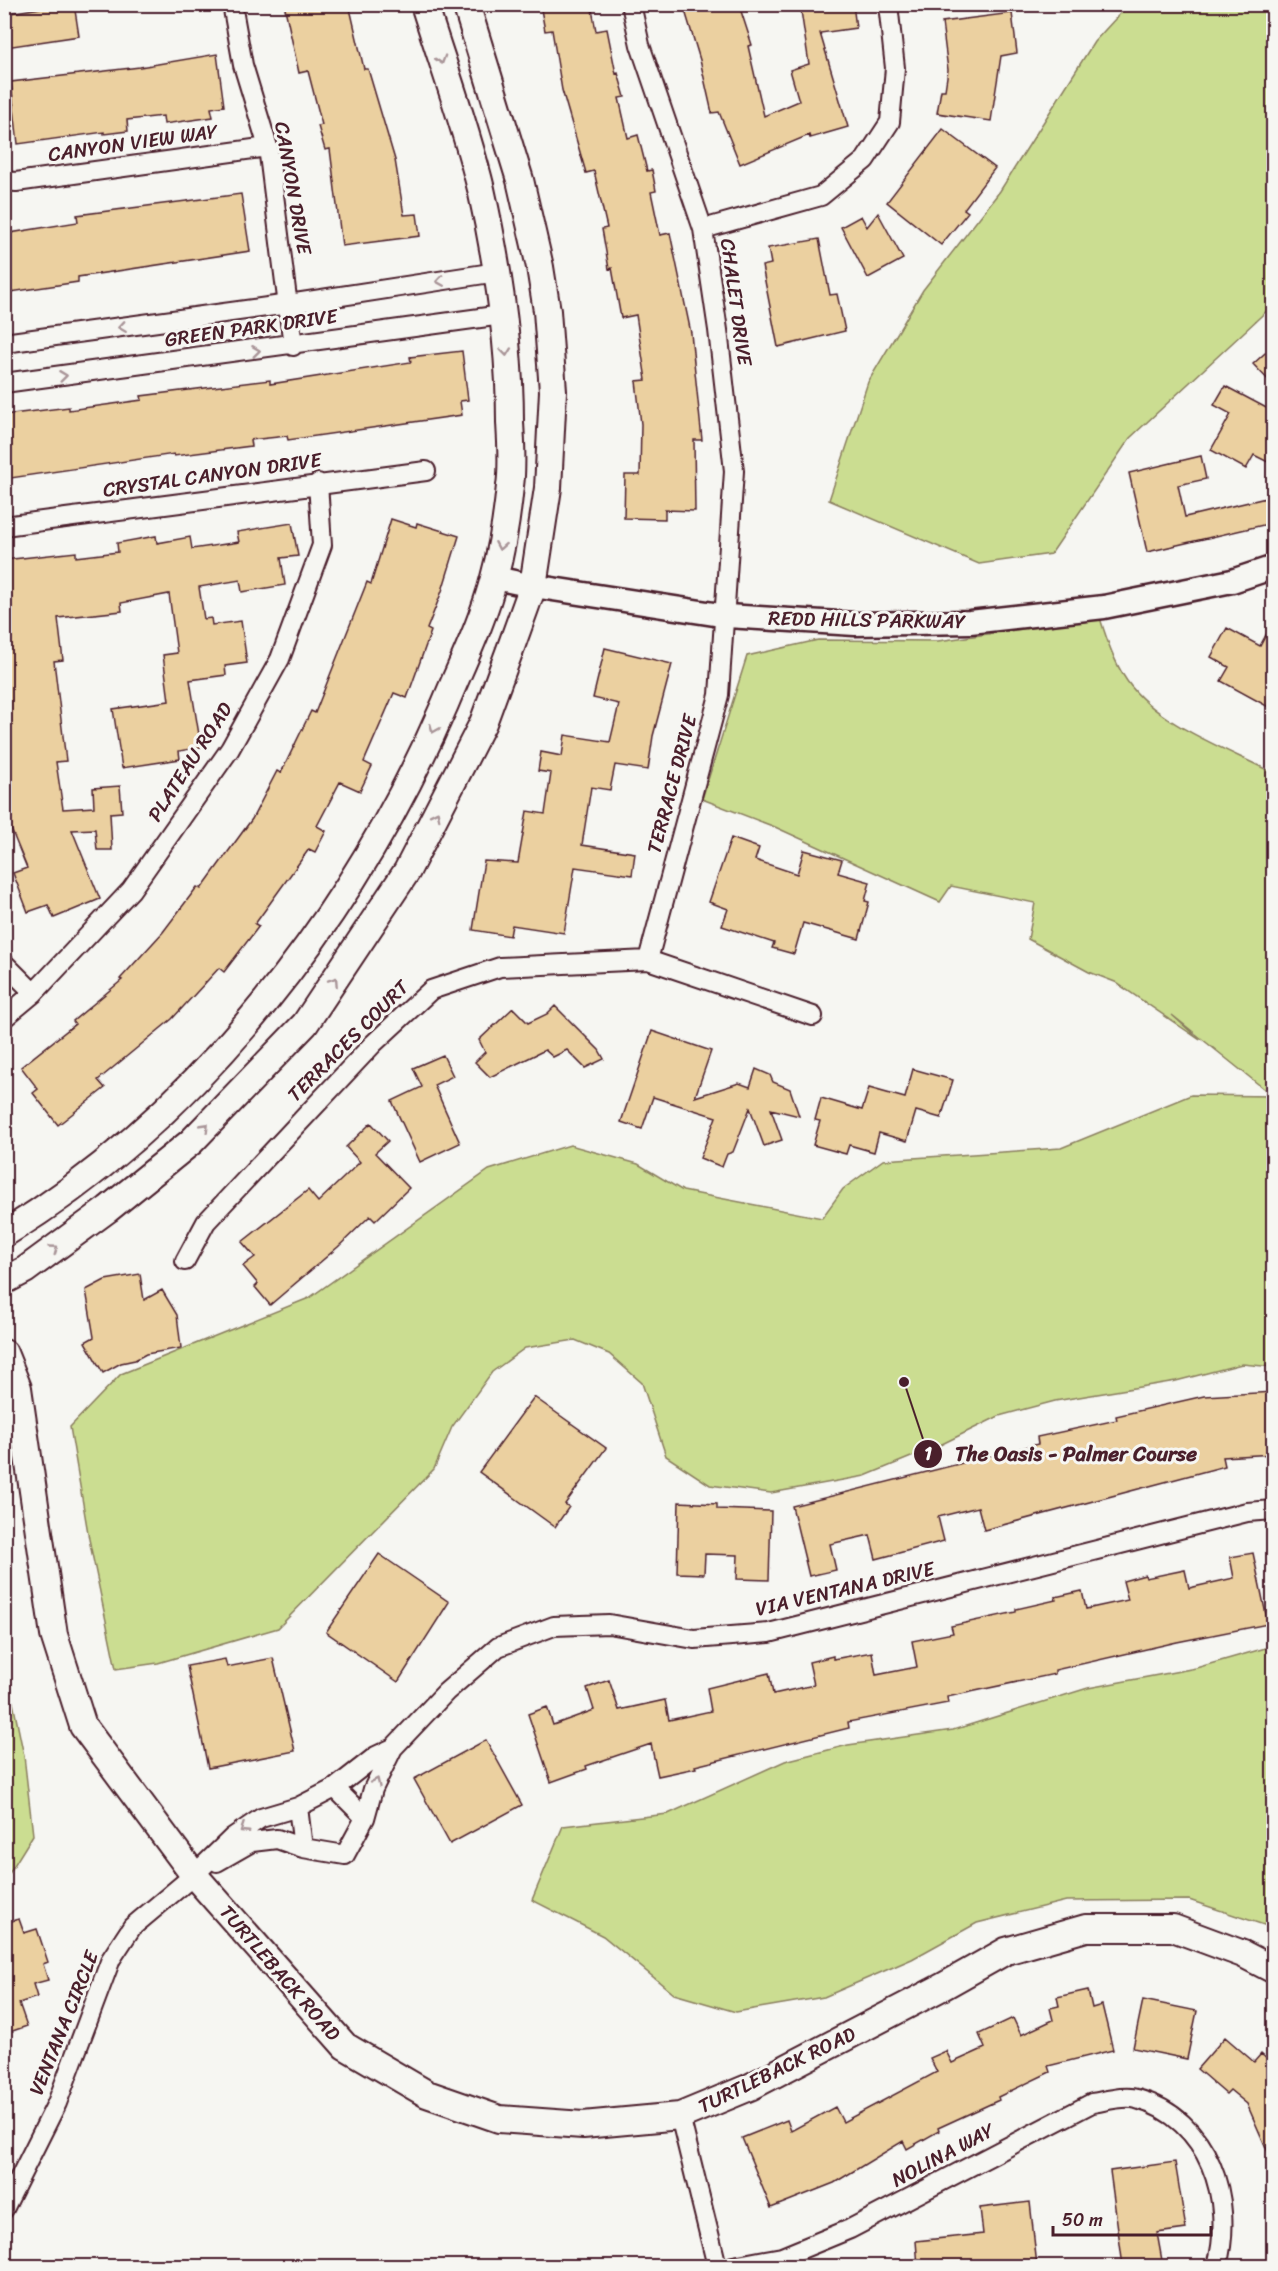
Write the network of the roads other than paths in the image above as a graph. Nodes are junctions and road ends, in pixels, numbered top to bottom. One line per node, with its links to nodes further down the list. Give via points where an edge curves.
1 (232, 4): 6 (street, CANYON DRIVE, via 243,65)
2 (424, 4): 9 (main road, one-way to 9, via 480,185)
3 (466, 4): 20 (main road, via 520,180 548,311 553,391 548,488)
4 (631, 4): 8 (street, CHALET DRIVE, via 640,45)
5 (888, 4): 8 (street, via 895,68 890,122 865,160 821,196)
6 (268, 147): 7 (street, CANYON VIEW WAY); 10 (street, CANYON DRIVE)
7 (4, 181)
8 (702, 229): 21 (street, CHALET DRIVE, via 734,471)
9 (498, 272): 10 (street, GREEN PARK DRIVE, one-way to 10); 11 (main road)
10 (289, 304): 12 (street, GREEN PARK DRIVE, one-way to 12); 13 (street, CANYON DRIVE)
11 (502, 315): 13 (street, GREEN PARK DRIVE); 19 (main road, one-way to 19, via 510,387 511,484)
12 (4, 343)
13 (293, 346): 14 (street, GREEN PARK DRIVE, one-way to 13)
14 (4, 383)
15 (426, 471): 16 (street, CRYSTAL CANYON DRIVE)
16 (318, 483): 17 (street, CRYSTAL CANYON DRIVE); 24 (street, PLATEAU ROAD, via 322,545 280,659 230,749 131,890)
17 (4, 526)
18 (1274, 567): 21 (street, REDD HILLS PARKWAY, via 1232,581 1104,607 970,622 855,624)
19 (495, 578): 20 (street, REDD HILLS PARKWAY); 27 (main road, one-way to 27, via 424,751 370,852 273,993 169,1107 92,1175)
20 (533, 586): 21 (street, REDD HILLS PARKWAY); 29 (main road, one-way to 20, via 108,1209 191,1142 305,1024 407,871 483,723)
21 (727, 616): 22 (street, TERRACE DRIVE, via 719,696)
22 (648, 960): 25 (street, TERRACES COURT); 28 (street, TERRACES COURT, via 500,967 431,990 373,1044 206,1222)
23 (4, 963): 24 (street)
24 (34, 993): 26 (street, PLATEAU ROAD)
25 (813, 1016)
26 (4, 1017)
27 (4, 1234)
28 (185, 1261)
29 (4, 1281)
30 (4, 1353): 37 (main road, TURTLEBACK ROAD, via 18,1388 54,1635 83,1726)
31 (1274, 1510): 32 (street, VIA VENTANA DRIVE, via 1247,1512 769,1633 694,1639 609,1623 554,1626 498,1647 446,1692)
32 (393, 1748): 33 (street, VIA VENTANA DRIVE, via 376,1756); 35 (street, VIA VENTANA DRIVE, one-way to 32, via 373,1789)
33 (335, 1788): 34 (street); 35 (street)
34 (298, 1807): 36 (street); 37 (street, one-way to 37, via 261,1818 233,1837)
35 (365, 1818): 36 (street, via 345,1855)
36 (303, 1848): 37 (street, via 277,1839 252,1842)
37 (194, 1875): 39 (main road, TURTLEBACK ROAD, via 345,2046 427,2094 499,2120 583,2125); 40 (street, VENTANA CIRCLE, via 132,1927 111,1959 57,2103)
38 (1274, 1970): 39 (main road, TURTLEBACK ROAD, via 1173,1928 1086,1928 1006,1951 750,2087)
39 (680, 2116): 41 (street)
40 (4, 2210)
41 (717, 2266)
42 (733, 2266): 43 (street, NOLINA WAY, via 782,2257 850,2229 1092,2103 1135,2098 1173,2113 1206,2152 1222,2196 1222,2248)
43 (1217, 2266)

